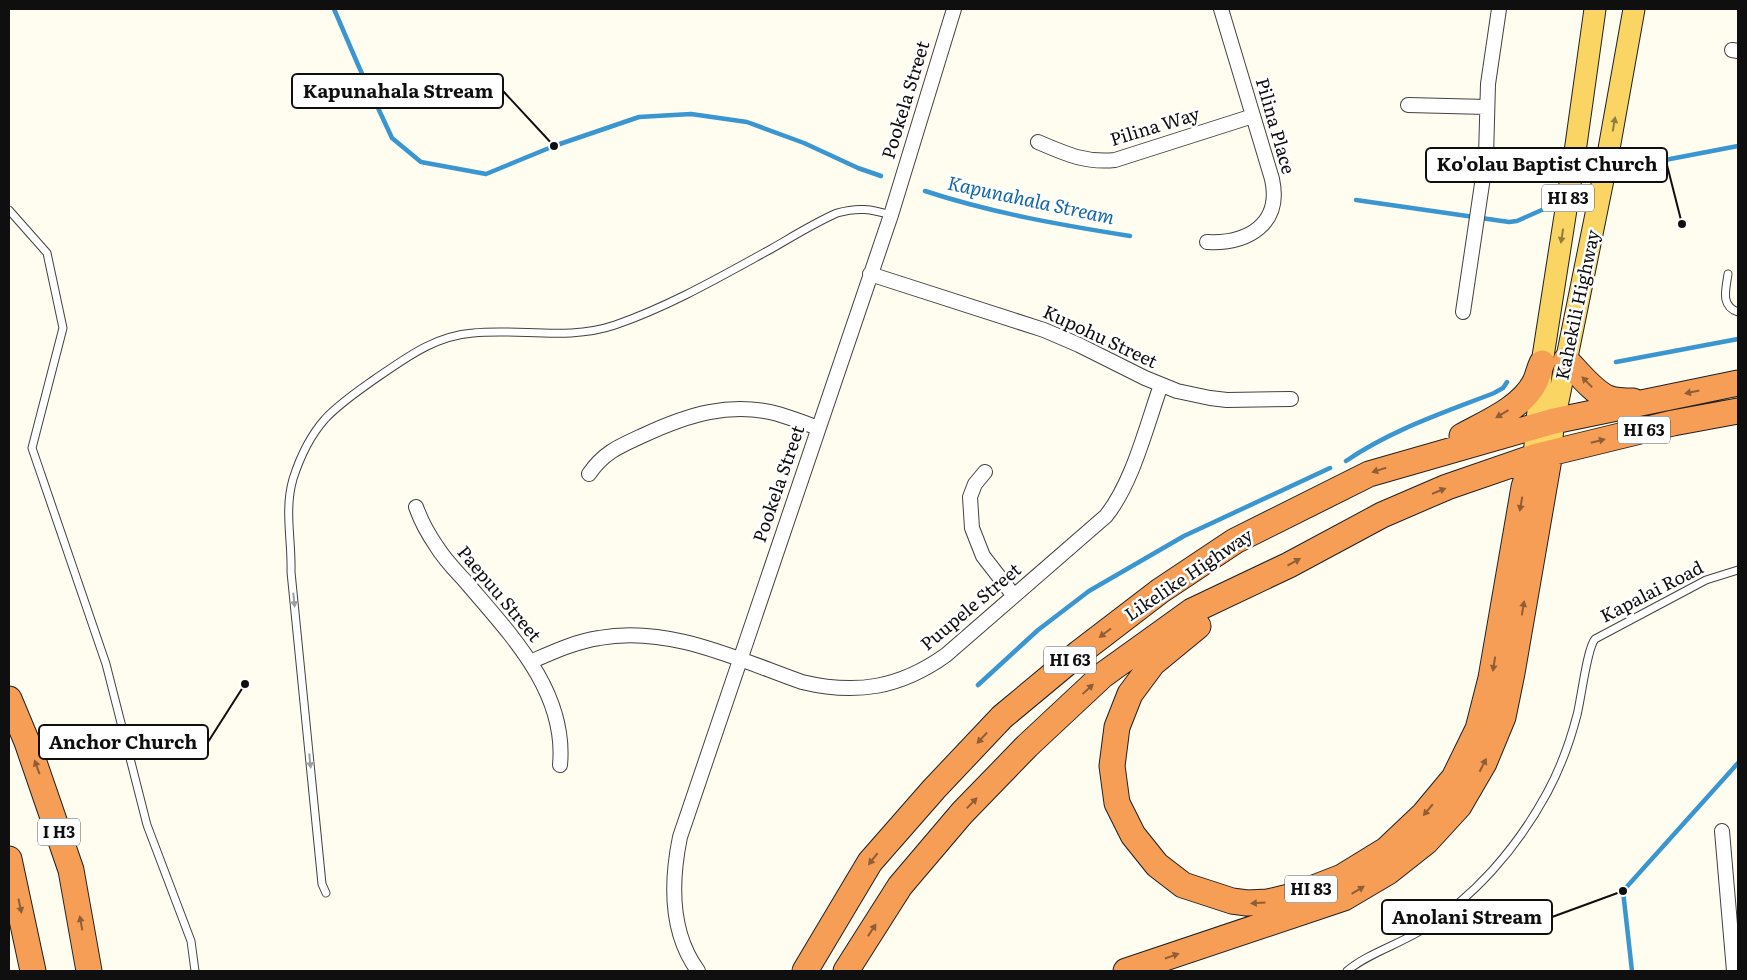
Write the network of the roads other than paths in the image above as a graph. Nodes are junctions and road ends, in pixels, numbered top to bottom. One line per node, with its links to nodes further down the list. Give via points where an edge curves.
1 (954, 9): 11 (street, Pookela Street)
2 (1221, 9): 8 (street, Pilina Place)
3 (1498, 9): 7 (street)
4 (1595, 9): 18 (main road, Kahekili Highway / HI 83, one-way to 18)
5 (1634, 9): 17 (main road, Kahekili Highway / HI 83, one-way to 5)
6 (1408, 105): 7 (street)
7 (1488, 107): 15 (street, via 1486,158)
8 (1253, 116): 9 (street, Pilina Way, via 1115,160 1082,160); 12 (street, Pilina Place, via 1272,179 1272,207 1252,234 1235,240)
9 (1038, 142)
10 (9, 210): 44 (lane, via 47,253 63,328 32,448 106,664 147,824 191,941)
11 (891, 215): 13 (street, Pookela Street); 41 (lane, one-way to 41, via 870,209 837,213 696,290 603,329 574,333 471,333 441,339 413,353 336,408 320,426 306,446 293,480 288,524 322,884)
12 (1207, 242)
13 (870, 274): 20 (street, Kupohu Street, via 1044,330); 25 (street, Pookela Street)
14 (1728, 274): 16 (lane, via 1726,302)
15 (1463, 312)
16 (1738, 312)
17 (1566, 360): 22 (highway, one-way to 17, via 1601,395); 24 (main road, Kahekili Highway)
18 (1542, 363): 24 (main road, Kahekili Highway / HI 83); 27 (highway, one-way to 27, via 1535,383 1520,401)
19 (1738, 383): 22 (highway, Likelike Highway / HI 63, one-way to 22)
20 (1161, 386): 21 (street, Kupohu Street, via 1210,398); 33 (street, Puupele Street, via 1128,482 1114,507 1098,525)
21 (1291, 399)
22 (1645, 402): 24 (highway, Likelike Highway / HI 63)
23 (1738, 410): 26 (highway, Likelike Highway / HI 63, one-way to 23)
24 (1545, 423): 26 (main road, Kahekili Highway / HI 83); 27 (highway, Likelike Highway / HI 63)
25 (818, 428): 29 (street, via 761,411 698,414 663,425 613,449); 34 (street, Pookela Street)
26 (1542, 455): 32 (highway, Likelike Highway / HI 63, one-way to 26, via 1382,515 1447,487); 32 (highway, HI 83, one-way to 32, via 1524,488 1492,678 1478,730 1454,778 1424,814 1386,850 1342,876 1293,896 1247,904 1182,885 1157,865 1133,835 1117,803 1112,766 1117,727 1130,694 1147,671); 48 (highway, one-way to 26, via 1344,898 1388,872 1418,848 1460,806 1484,763 1503,717 1512,674)
27 (1426, 456): 46 (highway, Likelike Highway / HI 63, one-way to 46, via 1369,474 1235,540 1160,591 1079,653 1002,718 870,862)
28 (985, 472): 33 (street, via 970,497 972,528 983,556)
29 (589, 474)
30 (416, 507): 35 (street, Paepuu Street, via 437,548 513,636)
31 (1738, 570): 49 (lane, Kapalai Road, via 1706,580 1595,639 1590,647 1569,742 1548,792 1519,838 1485,879 1444,914)
32 (1250, 584): 47 (highway, Likelike Highway / HI 63, one-way to 32, via 900,886 962,813 1027,746 1103,675 1192,611)
33 (1014, 596): 34 (street, Puupele Street, via 934,664 907,678 875,687 819,686)
34 (740, 660): 35 (street, Puupele Street, via 679,640 638,635 580,642); 45 (street, Pookela Street, via 676,855 674,891 678,923 688,954)
35 (530, 662): 37 (street, Paepuu Street, via 557,718 561,740)
36 (9, 699): 43 (highway, I H3, one-way to 36, via 71,870)
37 (560, 765)
38 (1722, 831): 40 (street)
39 (9, 859): 42 (highway, one-way to 42)
40 (1732, 870): 50 (street)
41 (326, 893)
42 (34, 971)
43 (89, 971)
44 (196, 971)
45 (698, 971)
46 (805, 971)
47 (846, 971)
48 (1126, 971)
49 (1347, 971)
50 (1734, 971)

